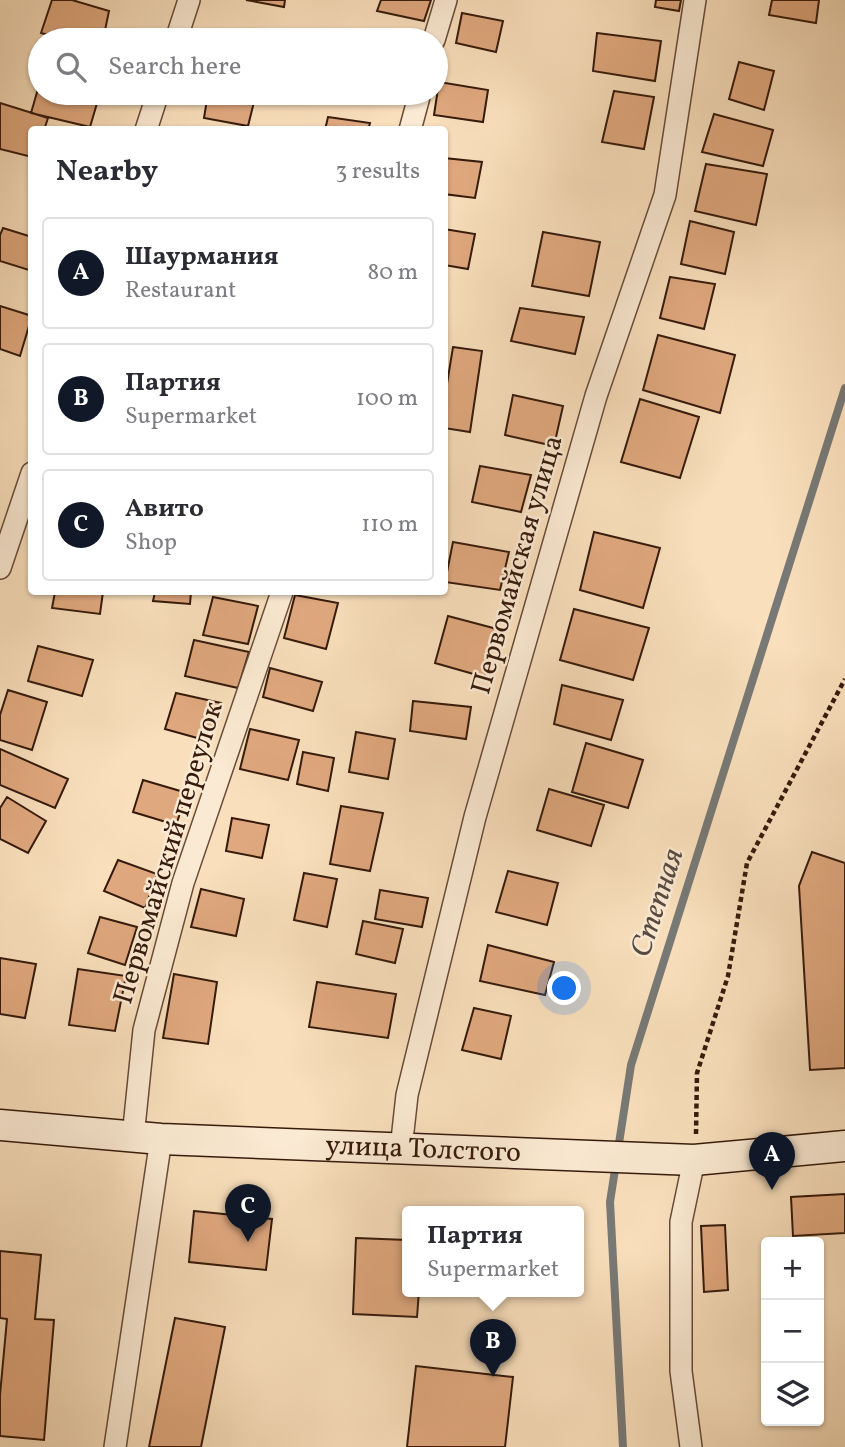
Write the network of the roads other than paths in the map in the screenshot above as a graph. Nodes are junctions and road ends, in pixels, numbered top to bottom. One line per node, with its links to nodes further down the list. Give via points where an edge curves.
1 (189, 0): 4 (street)
2 (446, 0): 5 (street)
3 (695, 0): 16 (street, Первомайская улица, via 666,195 596,396 475,817 407,1095)
4 (180, 28)
5 (438, 28)
6 (154, 105): 8 (street)
7 (417, 105): 9 (street)
8 (147, 126)
9 (411, 126)
10 (28, 485): 11 (street)
11 (0, 568)
12 (281, 595): 14 (street, Первомайский переулок, via 183,883 144,1030)
13 (0, 1125): 14 (main road, улица Толстого)
14 (147, 1138): 16 (main road, улица Толстого); 18 (street)
15 (845, 1146): 17 (main road, улица Толстого)
16 (401, 1149): 17 (main road, улица Толстого)
17 (684, 1160): 19 (street, via 681,1371)
18 (115, 1447)
19 (691, 1447)

